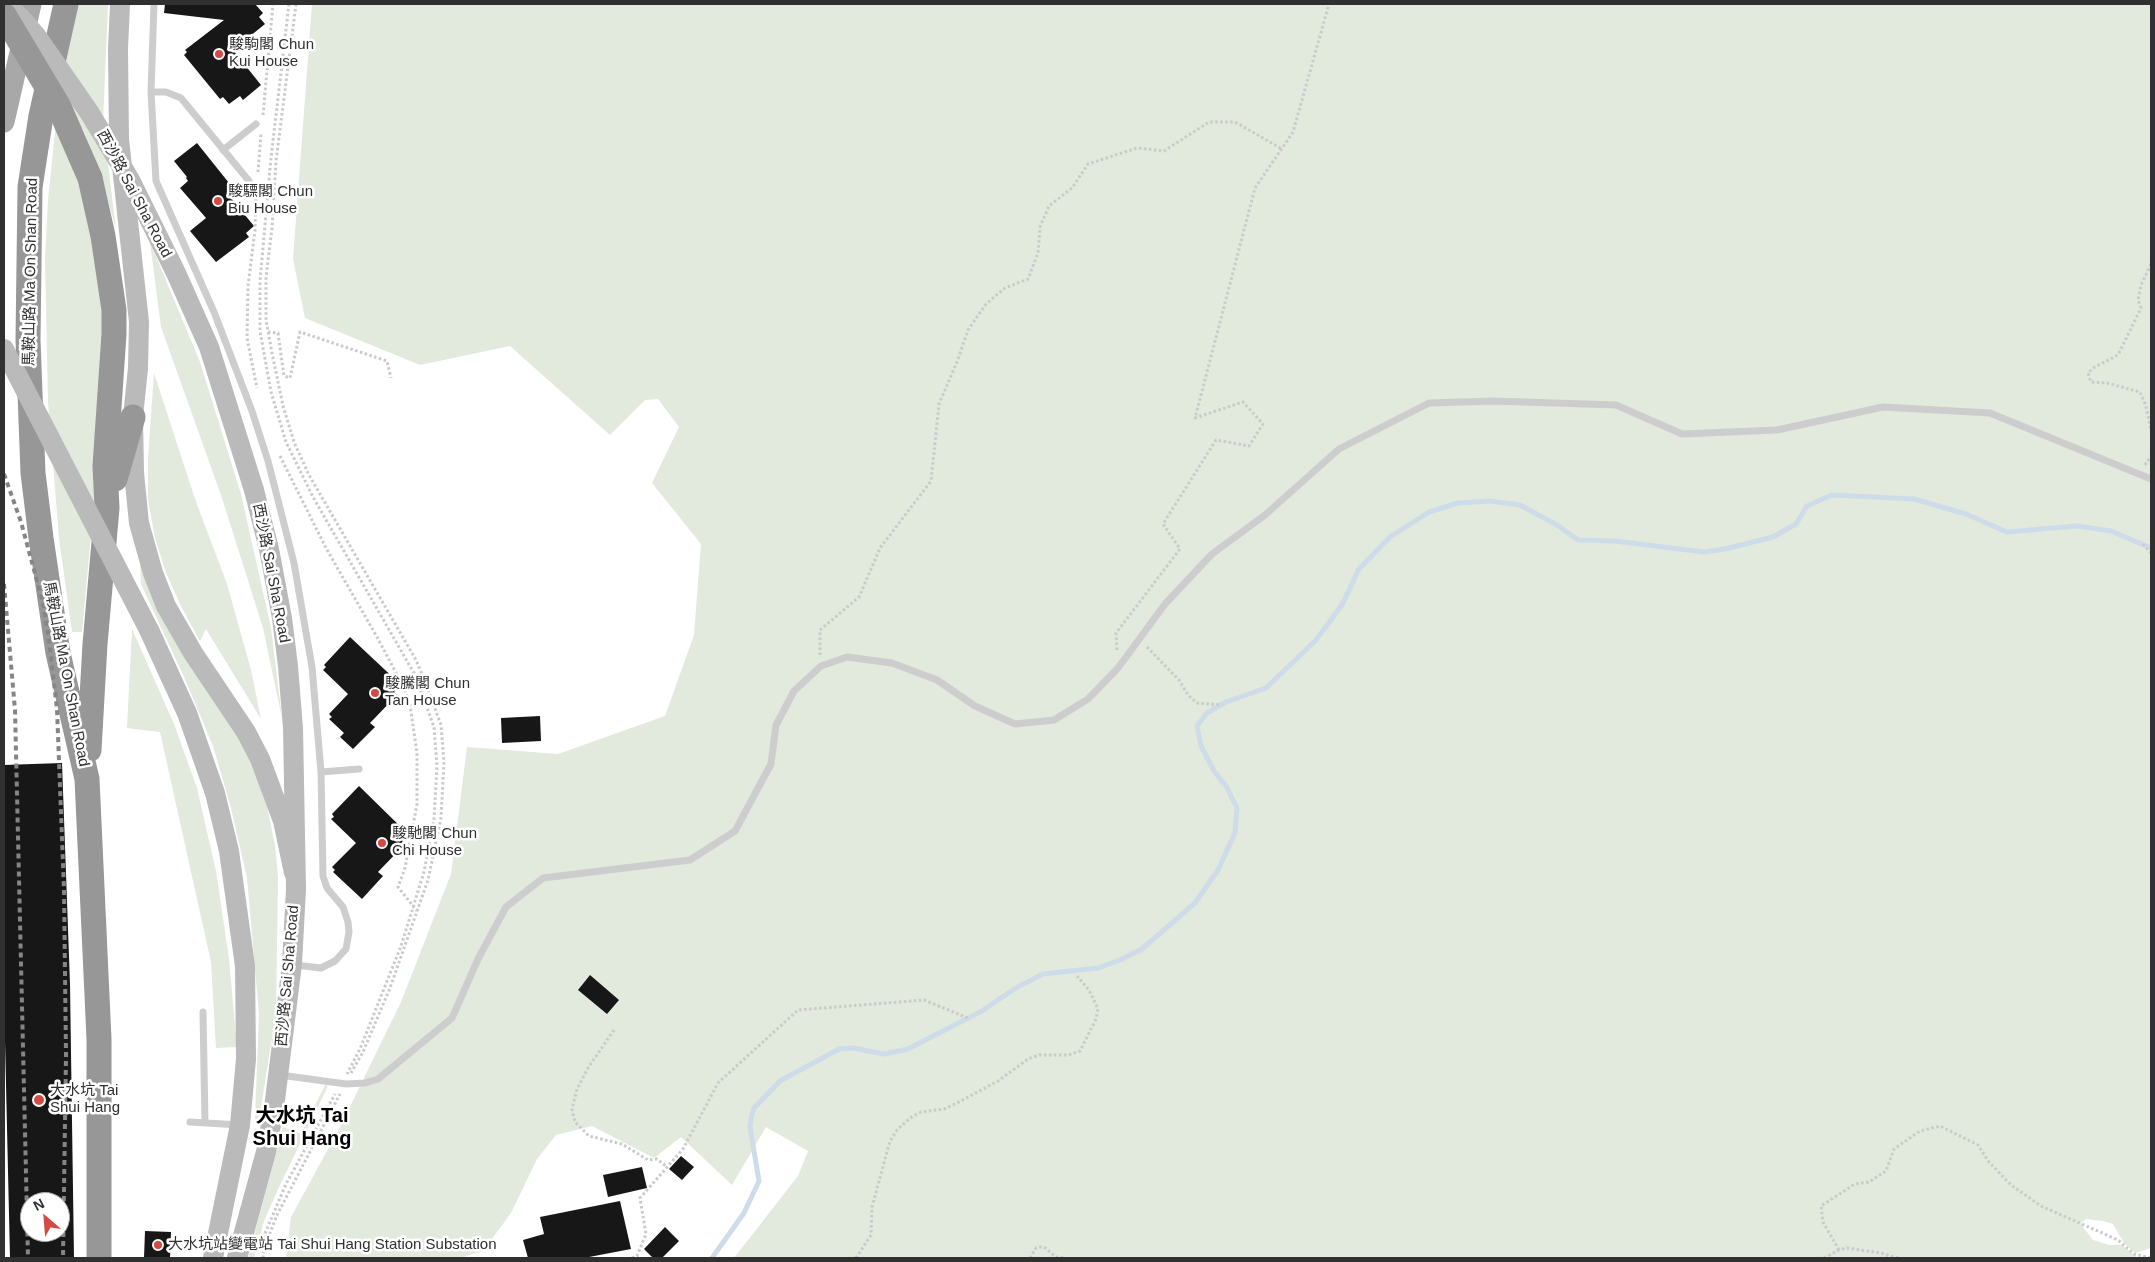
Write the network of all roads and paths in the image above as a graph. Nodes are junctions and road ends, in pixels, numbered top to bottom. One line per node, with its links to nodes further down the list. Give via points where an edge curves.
1 (5, 4): 36 (main road, 西沙路 Sai Sha Road, bridge, via 37,37 89,112 130,180 209,346 254,490 277,592 293,728)
2 (31, 4): 12 (main road)
3 (66, 4): 35 (highway, 馬鞍山路 Ma On Shan Road, via 41,116 30,187 28,340 40,538 58,653)
4 (120, 4): 23 (main road, via 119,140 139,322)
5 (154, 4): 11 (lane)
6 (274, 4): 13 (path)
7 (289, 4): 37 (path, via 260,280 260,331 271,392 286,442 313,497 416,675 434,726 438,766 434,819 424,872)
8 (296, 4): 19 (path, via 276,161 266,277)
9 (1329, 4): 15 (path, via 1293,132)
10 (4, 15): 27 (highway, bridge, via 71,132 94,194 108,270 114,334 105,466)
11 (151, 92): 16 (lane, via 166,92 181,98); 34 (lane, via 159,190 234,361 282,512 309,650)
12 (4, 122)
13 (259, 123): 16 (lane)
14 (262, 132): 22 (path, via 248,295 248,338)
15 (1282, 149): 30 (path, via 1236,122 1209,122 1164,151 1137,148 1088,164 1072,188 1050,206 1040,227 1038,253 1028,279 1005,288 986,304 968,330 939,404 931,481 880,548 859,598 820,630); 31 (path, via 1255,188 1195,418 1243,402 1264,424 1249,446 1216,440 1163,524 1180,549 1116,633)
16 (223, 150): 17 (lane)
17 (249, 181)
18 (2151, 264): 24 (path, via 2141,285 2138,300 2141,308 2118,355 2088,373 2091,382 2140,392)
19 (268, 332): 21 (path, via 278,332 284,376 290,378 300,332 388,361); 38 (path, via 283,406 302,459 416,660 441,724 444,762 441,818 428,880)
20 (4, 349): 48 (main road, bridge, via 150,630 187,713 220,812 229,851 246,979 246,1059)
21 (391, 378)
22 (258, 392)
23 (133, 417): 27 (highway); 36 (main road, via 138,514 153,573 178,628 260,759 283,821)
24 (2151, 431)
25 (276, 447): 37 (path, via 326,548 403,686 410,705 417,753 417,804 398,887)
26 (2151, 478): 31 (lane, via 1990,413 1883,407 1778,430 1682,434 1616,405 1494,401 1429,403 1339,449 1265,515 1212,554 1165,604)
27 (107, 508): 35 (highway, via 95,636)
28 (2143, 544): 29 (path)
29 (2151, 553)
30 (821, 666): 31 (lane, via 847,657 892,663 937,680 976,706 1015,724 1054,720 1088,699); 45 (lane, via 794,691 776,725 772,764 735,831 690,860 542,878 506,907 452,1018 378,1079 365,1084)
31 (1118, 668): 32 (path, via 1145,645 1197,703)
32 (1221, 705)
33 (359, 769): 34 (lane)
34 (321, 772): 39 (lane, via 323,876 327,888 347,914 348,941 341,956 328,966 313,968)
35 (87, 779): 51 (highway, 馬鞍山路 Ma On Shan Road, via 99,1038)
36 (294, 873): 39 (main road, 西沙路 Sai Sha Road)
37 (413, 906): 38 (path); 45 (path, via 401,946)
38 (417, 911): 45 (path, via 363,1052)
39 (292, 964): 44 (main road, 西沙路 Sai Sha Road)
40 (1078, 976): 57 (path, via 1098,1009 1080,1051 1028,1059 998,1081 944,1109 921,1112 897,1130 890,1141 872,1206 871,1235)
41 (203, 1012): 47 (lane)
42 (968, 1018): 49 (path, via 924,1000 798,1010 718,1083 683,1149)
43 (614, 1030): 49 (path, via 577,1089 572,1109 575,1122 589,1136 622,1144 648,1160 657,1159)
44 (279, 1075): 45 (lane); 53 (main road, 西沙路 Sai Sha Road, via 266,1152)
45 (344, 1083): 54 (path, via 286,1184); 55 (path, via 277,1215)
46 (190, 1122): 47 (lane)
47 (205, 1123): 48 (lane)
48 (240, 1125): 52 (main road)
49 (667, 1167): 56 (path, via 640,1198 646,1234 637,1256)
50 (1839, 1250): 60 (path); 61 (path, via 1847,1248); 62 (path, via 1823,1222 1822,1206 1855,1184 1869,1182 1886,1171 1894,1149 1920,1132 1940,1126 1978,1144 1988,1161 2010,1185 2041,1206 2118,1240 2134,1254)
51 (99, 1258)
52 (213, 1258)
53 (237, 1258)
54 (258, 1258)
55 (263, 1258)
56 (632, 1258)
57 (856, 1258)
58 (1030, 1258): 59 (path, via 1040,1247 1056,1257)
59 (1065, 1258)
60 (1824, 1258)
61 (1898, 1258)
62 (2151, 1258)

